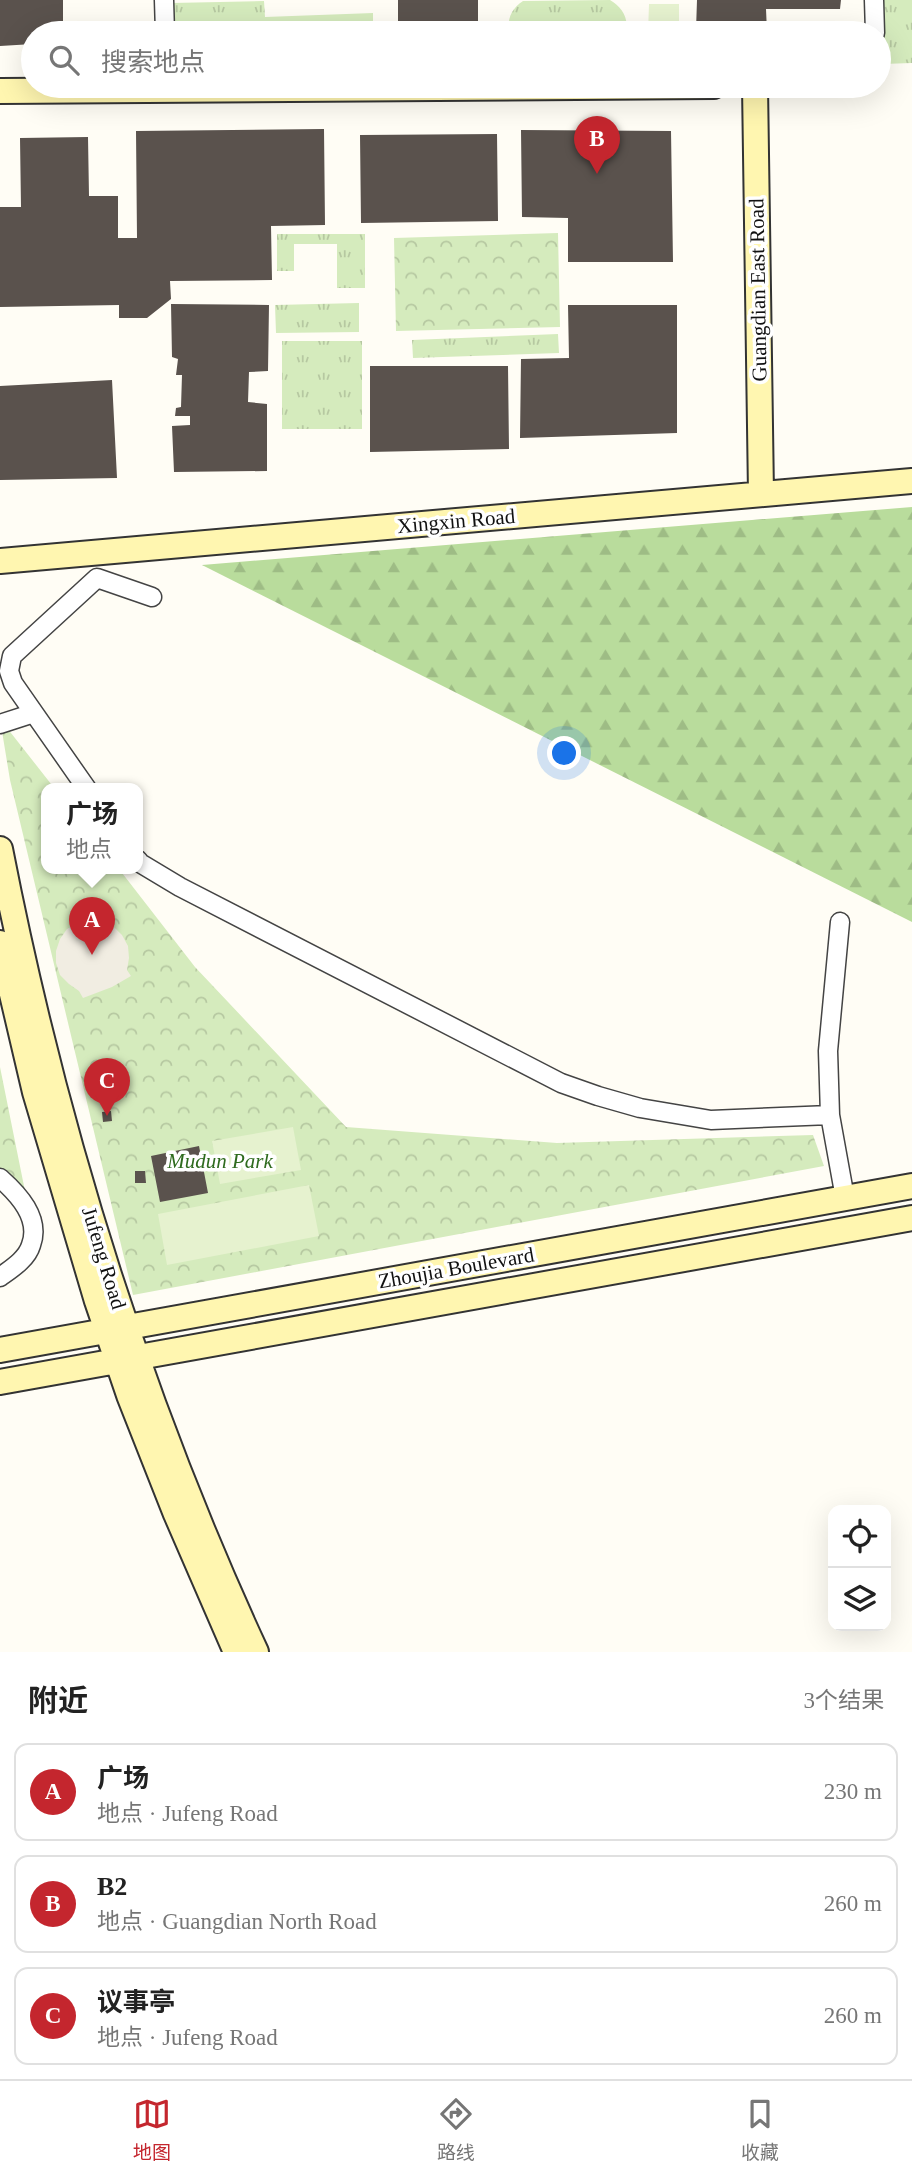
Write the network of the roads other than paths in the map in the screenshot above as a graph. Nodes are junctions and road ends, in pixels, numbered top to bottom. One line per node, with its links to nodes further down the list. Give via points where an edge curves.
1 (164, 0): 3 (street)
2 (874, 0): 4 (street)
3 (165, 21)
4 (875, 21)
5 (0, 91): 6 (street)
6 (21, 91)
7 (755, 98): 9 (street, Guangdian East Road)
8 (912, 481): 9 (street, Xingxin Road)
9 (761, 495): 10 (street, Xingxin Road)
10 (0, 561)
11 (152, 597): 12 (street, via 97,578 12,656 9,671 13,683)
12 (34, 713): 13 (street); 14 (street)
13 (0, 724)
14 (83, 783)
15 (0, 849): 25 (street, Jufeng Road, via 53,1088 115,1298)
16 (143, 865): 19 (street, via 561,1083 598,1097 711,1120)
17 (839, 922): 19 (street, via 828,1051)
18 (0, 943): 25 (street, Jufeng Road, via 35,1093)
19 (831, 1115): 22 (street)
20 (0, 1178): 24 (street, via 29,1210 33,1230 31,1246 20,1262)
21 (912, 1186): 22 (street, Zhoujia Boulevard)
22 (845, 1198): 25 (street, Zhoujia Boulevard)
23 (912, 1218): 27 (street, Zhoujia Boulevard)
24 (0, 1278)
25 (116, 1329): 26 (street, Zhoujia Boulevard); 27 (street, Jufeng Road)
26 (0, 1350)
27 (127, 1359): 28 (street, Zhoujia Boulevard); 29 (street, Jufeng Road, via 176,1514); 30 (street, Jufeng Road)
28 (0, 1382)
29 (236, 1652)
30 (256, 1652)

